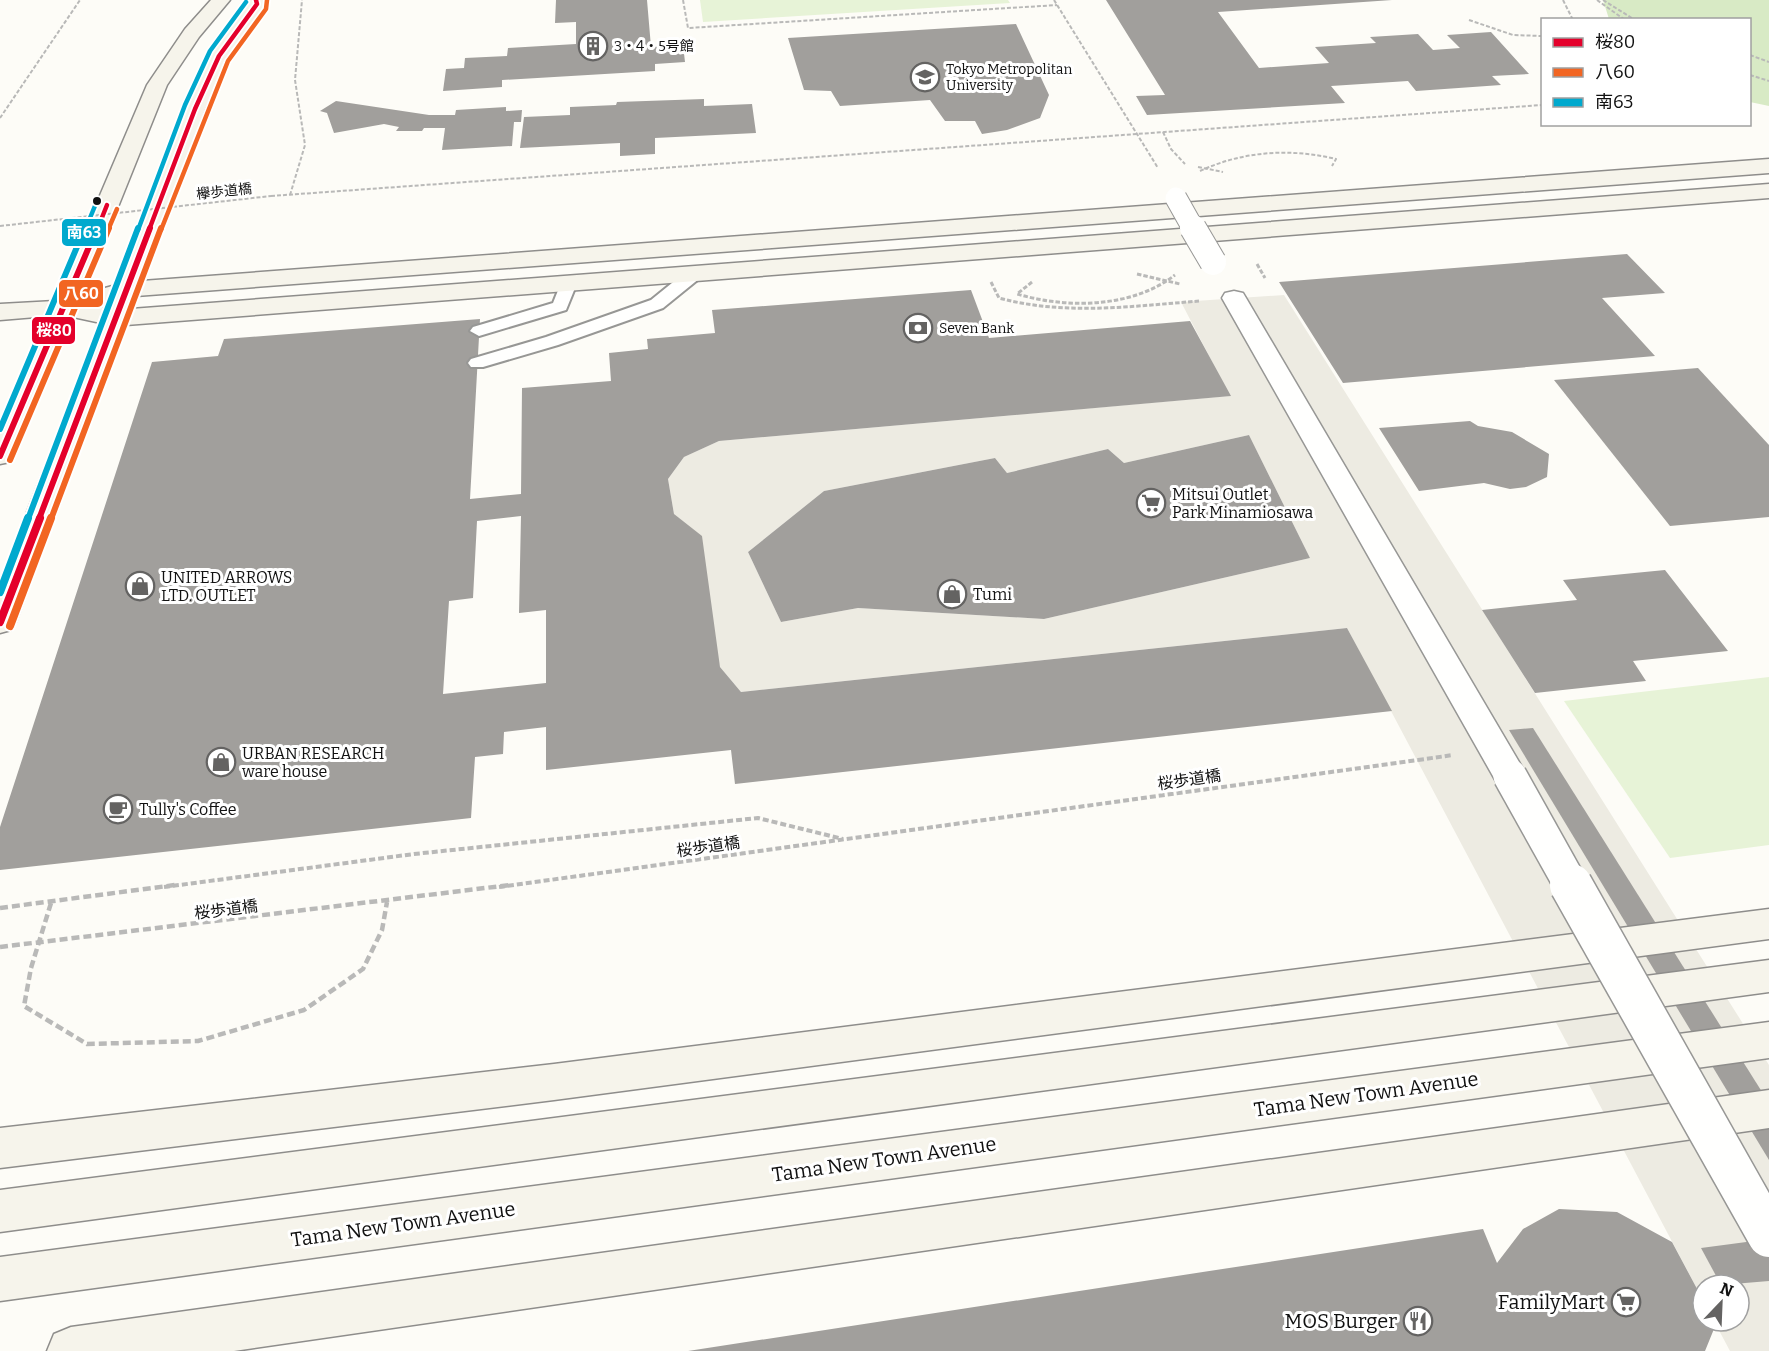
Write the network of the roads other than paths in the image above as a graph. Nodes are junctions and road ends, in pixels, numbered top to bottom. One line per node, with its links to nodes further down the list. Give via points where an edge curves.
1 (221, 0): 11 (street, via 192,33 157,85)
2 (256, 0): 9 (street, via 257,4 219,56)
3 (1769, 166): 9 (street)
4 (1769, 191): 7 (street)
5 (1176, 198): 6 (street, bridge)
6 (1210, 258)
7 (693, 274): 8 (street); 15 (lane, via 657,304)
8 (568, 283): 13 (street); 14 (lane, via 560,306)
9 (128, 289): 11 (street); 13 (street)
10 (1219, 300): 24 (street, bridge, via 1510,776)
11 (62, 308): 12 (street); 13 (street); 16 (street)
12 (0, 312)
13 (117, 318): 17 (street)
14 (479, 331)
15 (477, 363)
16 (0, 456)
17 (0, 622)
18 (1769, 924): 22 (street, via 555,1082)
19 (1769, 976): 23 (street)
20 (1769, 1040): 25 (street, Tama New Town Avenue)
21 (1769, 1109): 26 (street)
22 (0, 1148)
23 (0, 1211)
24 (1769, 1236)
25 (0, 1279)
26 (71, 1351)

